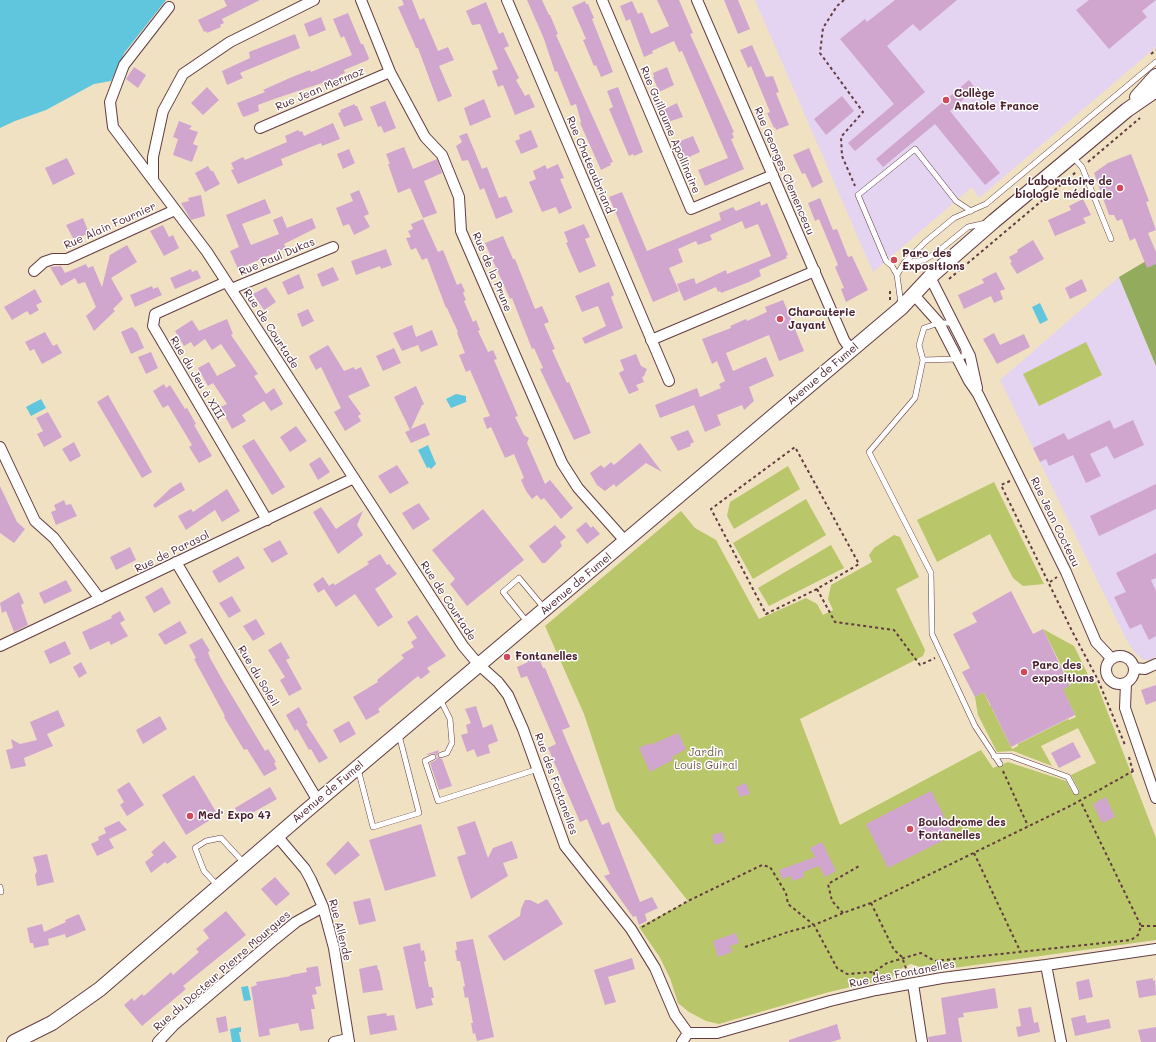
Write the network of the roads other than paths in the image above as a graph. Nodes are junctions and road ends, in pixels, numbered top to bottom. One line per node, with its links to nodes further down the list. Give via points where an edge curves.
1 (314, 0): 15 (street, via 230,42 183,74 163,111 153,158)
2 (361, 0): 8 (street, Rue de la Prune)
3 (507, 0): 31 (street, Rue Chateaubriand)
4 (602, 0): 14 (street, Rue Guillaume Apollinaire, via 691,210)
5 (697, 0): 14 (street, Rue Georges Clemenceau)
6 (169, 7): 15 (street, Rue de Courtade, via 124,65 110,102 113,127)
7 (1156, 62): 17 (lane, via 986,204)
8 (390, 72): 12 (street, Rue Jean Mermoz); 41 (street, Rue de la Prune, via 425,137 442,155 460,197 461,231 562,463 578,488)
9 (1156, 76): 11 (main road, Avenue de Fumel)
10 (1156, 90): 11 (main road, Avenue de Fumel)
11 (1127, 110): 13 (main road, Avenue de Fumel)
12 (260, 128)
13 (1072, 157): 18 (main road, Avenue de Fumel); 19 (lane, via 1082,167)
14 (773, 175): 23 (street, Rue Georges Clemenceau)
15 (153, 180): 16 (street, Rue de Courtade)
16 (175, 210): 22 (street, Rue Alain Fournier, via 67,259 44,262); 26 (street, Rue de Courtade)
17 (971, 211): 21 (lane, via 954,218); 24 (lane, via 956,201 915,149 858,195 886,261)
18 (994, 221): 21 (lane, via 968,227 924,260); 25 (main road, Avenue de Fumel)
19 (1112, 239)
20 (332, 247): 26 (street, Rue Paul Dukas)
21 (904, 263): 24 (lane)
22 (34, 271)
23 (814, 272): 31 (street); 33 (street, Rue Georges Clemenceau, via 844,340)
24 (897, 275): 28 (lane)
25 (932, 282): 27 (main road, Avenue de Fumel); 30 (street, Rue Jean Cocteau)
26 (229, 285): 39 (street, Rue de Courtade); 40 (street, Rue du Jeu à XIII, via 155,314 153,326)
27 (914, 295): 28 (main road, Avenue de Fumel); 29 (street, Rue Jean Cocteau)
28 (901, 308): 33 (main road, Avenue de Fumel)
29 (939, 323): 30 (lane); 34 (street, Rue Jean Cocteau); 35 (lane, via 924,328 919,345)
30 (954, 323): 32 (street, Rue Jean Cocteau)
31 (651, 340): 36 (street, Rue Chateaubriand)
32 (964, 343): 34 (lane, via 964,356); 37 (street, Rue Jean Cocteau, via 970,356)
33 (851, 350): 41 (main road, Avenue de Fumel)
34 (958, 359): 35 (lane); 37 (street, Rue Jean Cocteau)
35 (924, 360): 55 (lane, via 916,398 869,452 931,573 932,634 975,726)
36 (669, 380)
37 (978, 394): 47 (street, Rue Jean Cocteau, via 1066,572 1096,642)
38 (0, 447): 43 (street, via 35,521 54,538)
39 (354, 478): 40 (street, Rue de Parasol); 49 (street, Rue de Courtade, via 463,646)
40 (267, 520): 42 (street, Rue de Parasol)
41 (626, 542): 44 (main road, Avenue de Fumel)
42 (176, 562): 43 (street, Rue de Parasol); 62 (street, Rue du Soleil)
43 (100, 600): 46 (street, Rue de Parasol)
44 (546, 610): 45 (main road, Avenue de Fumel); 45 (lane, via 519,578 503,592)
45 (529, 624): 49 (main road, Avenue de Fumel)
46 (0, 646)
47 (1112, 659): 50 (street, via 1126,657); 51 (street, via 1107,666 1109,679 1117,684)
48 (1156, 664): 50 (street, via 1145,669)
49 (479, 665): 52 (main road, Avenue de Fumel); 59 (street, Rue des Fontanelles, via 508,695)
50 (1134, 668): 51 (street, via 1133,677)
51 (1126, 683): 61 (street, via 1125,708)
52 (440, 698): 53 (main road, Avenue de Fumel); 54 (lane, via 450,719 452,743 447,753)
53 (398, 733): 58 (main road, Avenue de Fumel); 58 (lane, via 419,813 373,826)
54 (441, 755)
55 (994, 756): 57 (lane); 60 (lane, via 1010,756 1068,777)
56 (432, 757): 59 (lane, via 425,761 438,801)
57 (1000, 764)
58 (358, 768): 62 (main road, Avenue de Fumel)
59 (538, 769): 70 (street, Rue des Fontanelles, via 565,846 631,929 655,968 675,1015)
60 (1076, 792)
61 (1156, 798)
62 (318, 802): 63 (main road, Avenue de Fumel)
63 (277, 836): 64 (main road, Avenue de Fumel); 66 (street, Rue Allende, via 305,869)
64 (244, 864): 65 (main road, Avenue de Fumel); 65 (lane, via 221,838 206,841 195,848 204,871)
65 (218, 887): 72 (main road, Avenue de Fumel, via 82,1003 52,1023)
66 (323, 907): 71 (street, Rue Allende, via 334,948); 73 (street, Rue du Docteur Pierre Mourgues, via 296,922 275,939 174,1025)
67 (1156, 949): 68 (street)
68 (1046, 965): 69 (street, Rue des Fontanelles); 77 (street)
69 (913, 984): 70 (street, Rue des Fontanelles, via 830,1001 716,1033); 76 (street)
70 (688, 1033): 75 (street)
71 (348, 1041): 74 (street)
72 (14, 1042)
73 (158, 1042)
74 (334, 1042)
75 (682, 1042)
76 (922, 1042)
77 (1061, 1042)

